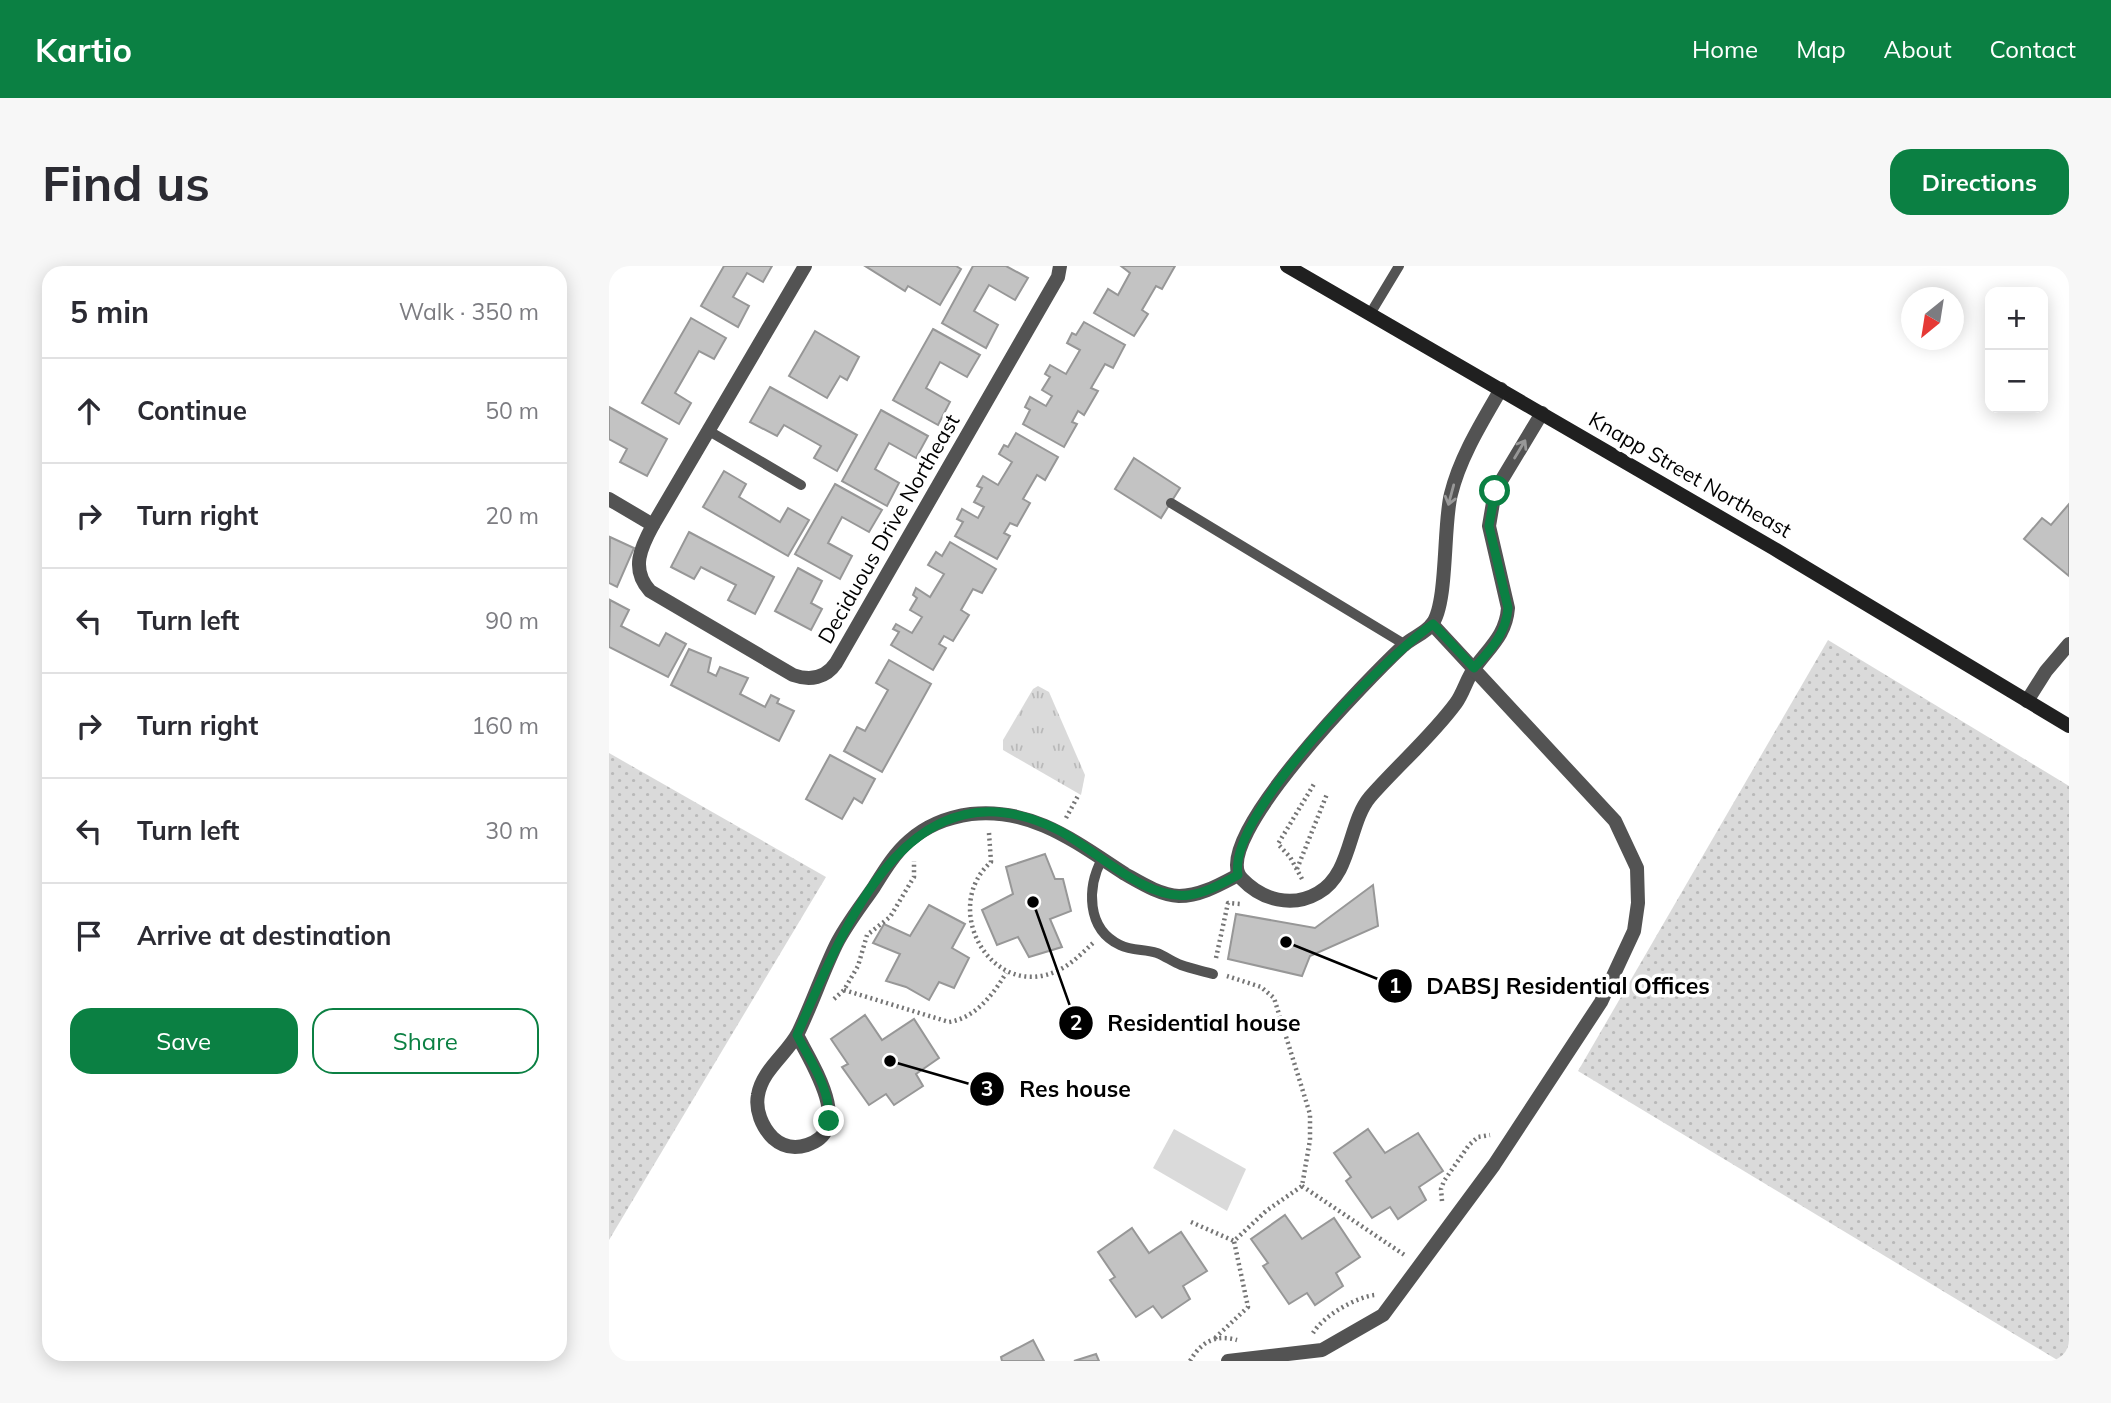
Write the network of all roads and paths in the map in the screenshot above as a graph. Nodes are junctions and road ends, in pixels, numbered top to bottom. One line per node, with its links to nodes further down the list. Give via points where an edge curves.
1 (806, 266): 8 (street)
2 (1060, 266): 12 (street, Deciduous Drive Northeast, via 1058,277 850,638 824,675 793,676 650,591 638,558)
3 (1287, 266): 5 (main road, Knapp Street Northeast)
4 (1399, 266): 5 (lane)
5 (1370, 314): 6 (main road, Knapp Street Northeast)
6 (1500, 389): 7 (main road, Knapp Street Northeast); 13 (street, one-way to 13, via 1451,491 1439,606)
7 (1542, 413): 16 (street, one-way to 7, via 1495,645 1507,620 1489,526 1495,491); 17 (main road, Knapp Street Northeast)
8 (709, 431): 9 (lane); 12 (street)
9 (801, 485)
10 (609, 499): 12 (street)
11 (1171, 503): 14 (lane)
12 (653, 525)
13 (1433, 624): 14 (street); 16 (street)
14 (1404, 644): 29 (street, via 1312,739 1245,832 1235,862)
15 (2069, 644): 17 (street)
16 (1474, 668): 30 (street, via 1456,703 1368,800 1342,863 1326,886); 38 (street, via 1615,821 1637,868 1633,931 1601,1002)
17 (2027, 701): 18 (main road, Knapp Street Northeast)
18 (2069, 726)
19 (1314, 785): 28 (path, via 1278,844)
20 (1079, 794): 22 (path)
21 (1327, 794): 28 (path)
22 (1058, 830): 27 (street); 37 (street, via 1006,813 981,813 954,816 909,841 892,859 837,943)
23 (980, 833): 24 (path)
24 (989, 833): 25 (path); 33 (path, via 991,862 973,883 969,909 981,945)
25 (1003, 835)
26 (917, 854): 35 (path, via 914,877 890,917 866,935 858,966)
27 (1102, 859): 29 (street, via 1175,896 1215,887); 32 (lane, via 1091,887 1092,905)
28 (1297, 869): 30 (path)
29 (1238, 875): 30 (street, via 1251,888 1279,900)
30 (1310, 897)
31 (1228, 903): 34 (path)
32 (1105, 934): 33 (path, via 1060,970 1042,976); 34 (lane, via 1131,950 1157,953)
33 (1006, 973): 35 (path, via 964,1020 949,1022)
34 (1213, 974): 39 (path, via 1252,983 1274,998 1311,1124)
35 (844, 990): 36 (path)
36 (833, 1000)
37 (797, 1035): 37 (street, via 767,1073 758,1094 758,1113 766,1130 779,1143 795,1148 822,1135 830,1105)
38 (1515, 1132): 40 (path, via 1478,1137 1469,1145 1440,1189); 49 (street, via 1383,1315 1322,1350)
39 (1302, 1186): 42 (path); 44 (path)
40 (1442, 1206)
41 (1191, 1222): 42 (path)
42 (1234, 1241): 47 (path, via 1248,1307)
43 (1416, 1247): 44 (path)
44 (1408, 1258): 45 (path)
45 (1403, 1266)
46 (1385, 1291): 49 (path, via 1363,1297 1322,1321)
47 (1215, 1338): 48 (path); 50 (path, via 1205,1342)
48 (1249, 1343)
49 (1305, 1351): 51 (street)
50 (1189, 1361)
51 (1228, 1361)

